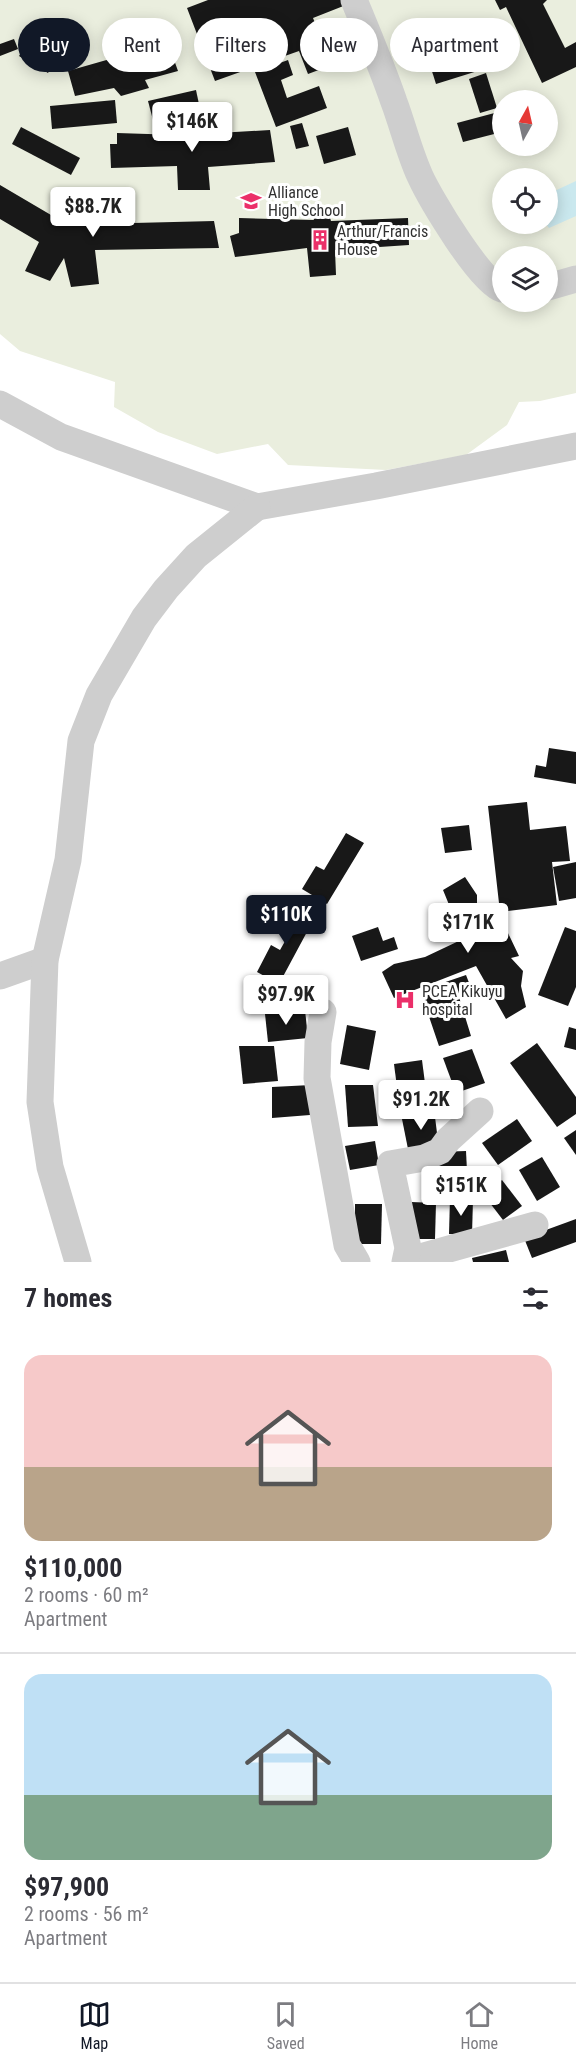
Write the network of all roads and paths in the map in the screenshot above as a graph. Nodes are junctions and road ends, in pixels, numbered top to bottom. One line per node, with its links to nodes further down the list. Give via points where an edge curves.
1 (354, 0): 3 (street, via 379,58 420,176 459,242)
2 (576, 279): 4 (street)
3 (492, 282)
4 (558, 284)
5 (0, 405): 7 (street, via 61,437)
6 (576, 446): 7 (street)
7 (257, 507): 8 (street, via 196,556 166,589 99,694 81,741 68,860)
8 (45, 960): 9 (street); 13 (street, via 40,1102 50,1167)
9 (0, 976)
10 (323, 1012): 14 (street, via 317,1078 347,1245)
11 (480, 1111): 15 (street, via 440,1151 390,1164 408,1248)
12 (535, 1225): 15 (street)
13 (78, 1262)
14 (357, 1262)
15 (405, 1262)

